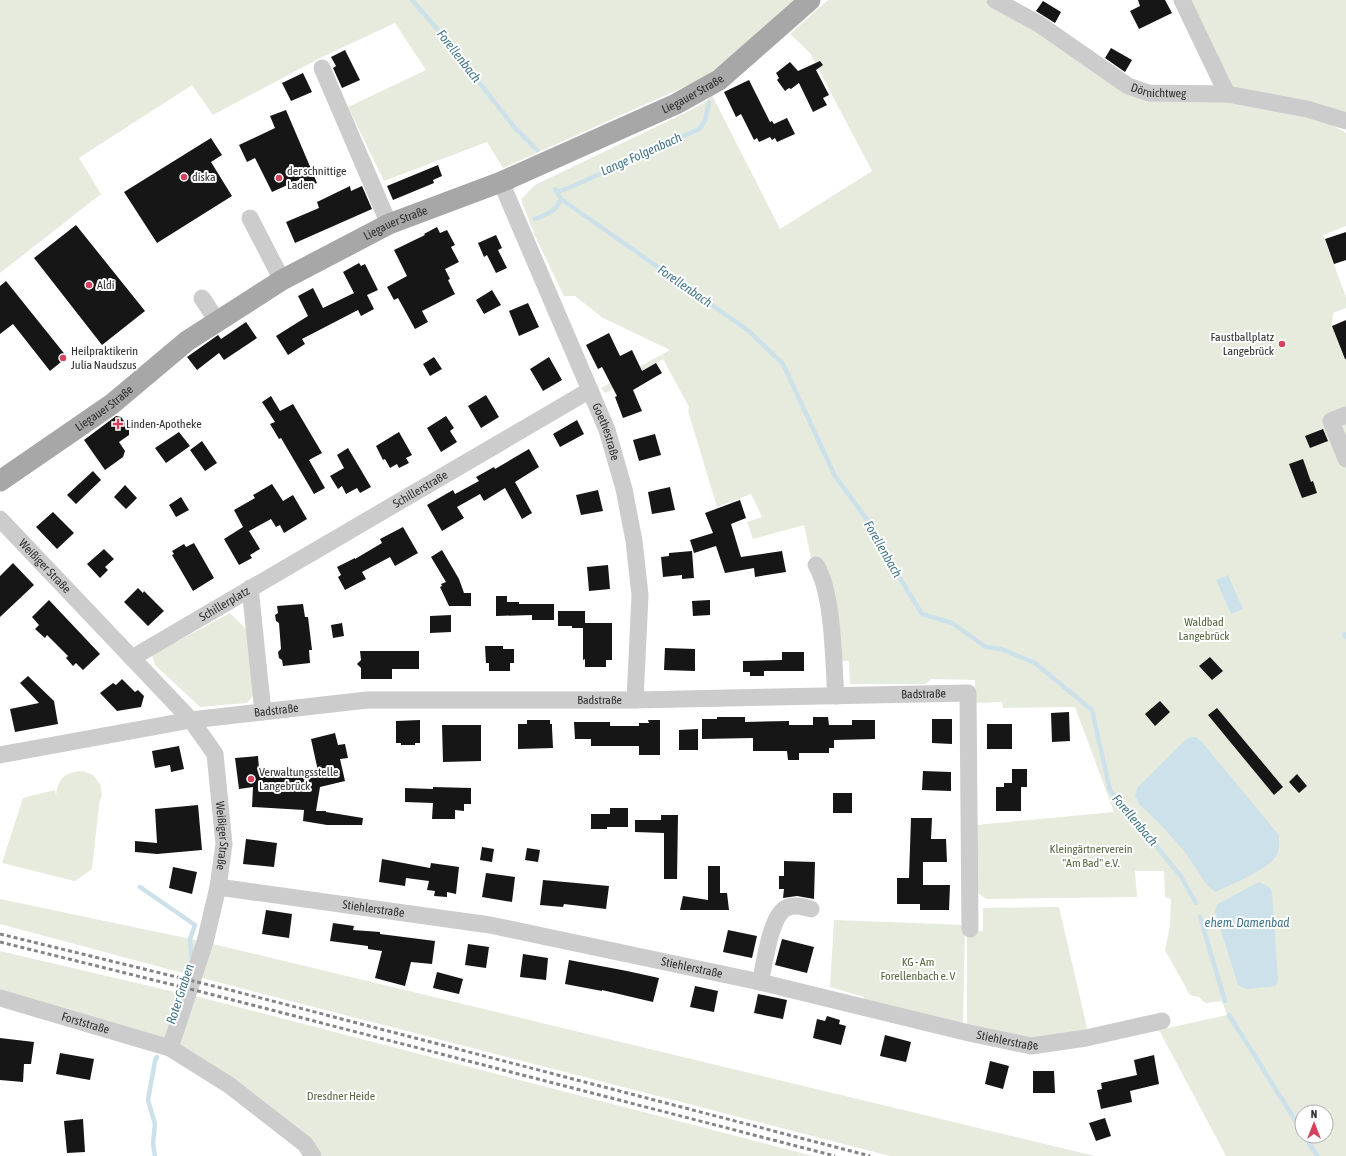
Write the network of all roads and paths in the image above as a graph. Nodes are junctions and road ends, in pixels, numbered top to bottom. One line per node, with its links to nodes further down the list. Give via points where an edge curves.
1 (810, 0): 7 (main road, Liegauer Straße, via 720,80 676,104)
2 (995, 0): 5 (street, Dörnichtweg, via 1039,24 1128,86 1149,93)
3 (1182, 0): 5 (street)
4 (322, 68): 9 (street)
5 (1227, 94): 6 (street, Dörnichtweg, via 1307,109)
6 (1346, 122)
7 (501, 182): 9 (main road, Liegauer Straße); 13 (street, Goethestraße)
8 (250, 218): 10 (street)
9 (389, 224): 10 (main road, Liegauer Straße)
10 (282, 280): 12 (main road, Liegauer Straße)
11 (202, 298): 12 (street)
12 (217, 321): 16 (main road, Liegauer Straße, via 187,341 112,404)
13 (590, 390): 19 (street, Schillerstraße); 22 (street, Goethestraße, via 607,430 624,489 634,541 640,595)
14 (1346, 415): 15 (street, via 1331,421)
15 (1346, 459)
16 (0, 481)
17 (0, 519): 20 (street, Weißiger Straße)
18 (816, 565): 21 (street, via 827,601)
19 (250, 588): 20 (street, Schillerplatz); 23 (street, Schillerplatz)
20 (132, 658): 24 (street, Weißiger Straße)
21 (836, 696): 22 (street, Badstraße); 28 (street, Badstraße, via 968,693)
22 (635, 700): 23 (street, Badstraße, via 367,700)
23 (263, 712): 24 (street, Badstraße)
24 (191, 720): 25 (street, Badstraße); 26 (street, Weißiger Straße, via 215,754 224,844)
25 (0, 755)
26 (218, 887): 29 (street, Stiehlerstraße, via 490,925); 32 (street, Weißiger Straße, via 205,942)
27 (811, 909): 29 (street, via 802,905 782,911 775,923)
28 (970, 929)
29 (760, 982): 31 (street, Stiehlerstraße, via 1031,1046 1086,1038)
30 (0, 998): 32 (street, Forststraße)
31 (1162, 1021)
32 (170, 1048): 33 (street, via 229,1085 305,1144)
33 (313, 1156)

